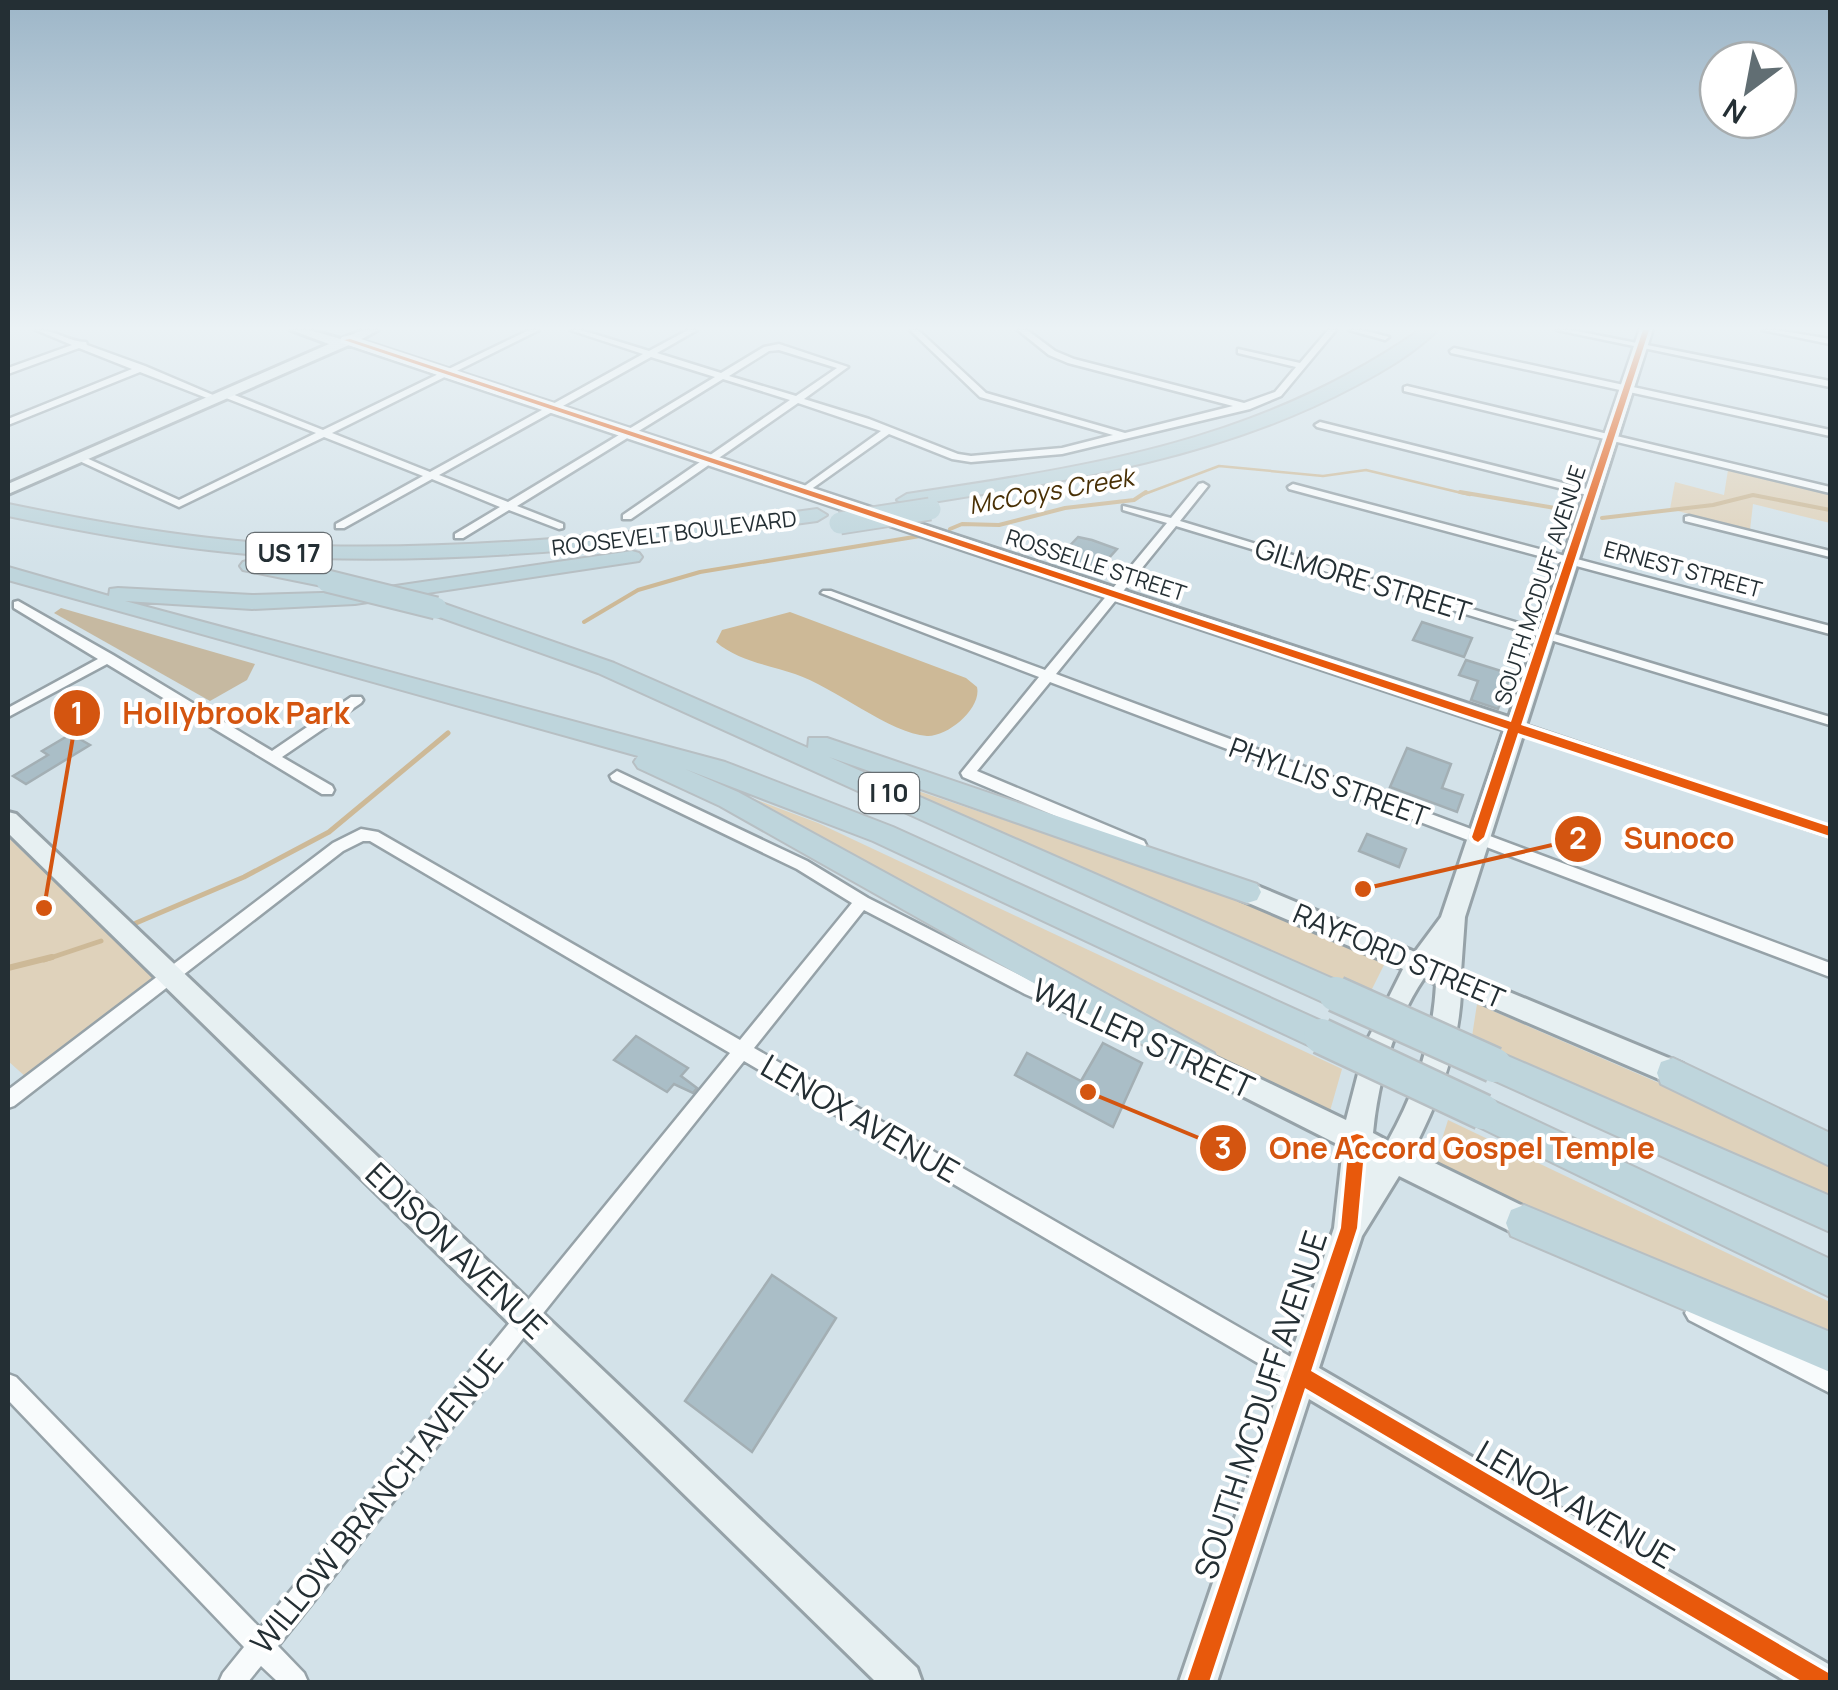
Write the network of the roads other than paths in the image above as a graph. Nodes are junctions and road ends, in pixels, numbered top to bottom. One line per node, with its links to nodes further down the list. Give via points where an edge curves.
1 (41, 409): 16 (street)
2 (190, 409): 24 (main road)
3 (256, 409): 19 (street)
4 (376, 409): 19 (street)
5 (552, 409): 21 (main road, ROSSELLE STREET); 26 (street)
6 (668, 409): 21 (street)
7 (785, 409): 25 (street)
8 (823, 409): 18 (street)
9 (1030, 409): 22 (street)
10 (1239, 409): 22 (street)
11 (1291, 409): 35 (highway, ROOSEVELT BOULEVARD / US 17, via 1088,469 816,515 573,546 373,556 189,544)
12 (1312, 409): 45 (highway, ROOSEVELT BOULEVARD / US 17, bridge, via 1251,435 1101,477 517,576 355,598 252,602)
13 (1492, 409): 23 (street)
14 (1619, 409): 23 (main road, SOUTH MCDUFF AVENUE)
15 (1721, 409): 20 (street)
16 (8, 422)
17 (1320, 425): 32 (street)
18 (887, 431): 22 (street, via 965,459 1043,454); 31 (street)
19 (326, 433): 24 (street, via 180,504); 26 (street)
20 (1830, 433)
21 (626, 434): 25 (main road, ROSSELLE STREET); 33 (street)
22 (1125, 436)
23 (1610, 437): 30 (street); 32 (main road, SOUTH MCDUFF AVENUE)
24 (78, 458): 29 (main road)
25 (708, 462): 31 (main road, ROSSELLE STREET); 36 (street)
26 (432, 476): 33 (street); 39 (street)
27 (1203, 486): 38 (street)
28 (1293, 487): 43 (street, ERNEST STREET)
29 (8, 489)
30 (1830, 490)
31 (803, 492): 46 (main road, ROSSELLE STREET)
32 (1591, 493): 43 (main road, SOUTH MCDUFF AVENUE)
33 (509, 506): 40 (street); 41 (street)
34 (1127, 508): 38 (street, GILMORE STREET)
35 (8, 510): 54 (highway, I 10, bridge, via 436,608)
36 (627, 517)
37 (1689, 519): 42 (street)
38 (1174, 523): 46 (street); 50 (street, GILMORE STREET)
39 (340, 526)
40 (559, 526)
41 (459, 536)
42 (1830, 554)
43 (1570, 558): 49 (street, ERNEST STREET); 50 (main road, SOUTH MCDUFF AVENUE)
44 (8, 572): 45 (highway, I 10)
45 (52, 586): 55 (highway, I 10)
46 (1116, 593): 52 (street); 58 (main road, ROSSELLE STREET)
47 (826, 594): 52 (street, PHYLLIS STREET)
48 (18, 605): 51 (street)
49 (1830, 630)
50 (1544, 635): 57 (street, GILMORE STREET); 58 (main road, SOUTH MCDUFF AVENUE)
51 (109, 658): 56 (street); 59 (street)
52 (1047, 676): 64 (street, PHYLLIS STREET); 65 (street, RAYFORD STREET, via 968,773)
53 (356, 700): 59 (street)
54 (680, 700): 65 (highway, via 746,716); 80 (highway, I 10, bridge)
55 (490, 705): 73 (highway, via 630,754 729,799); 83 (highway, I 10, bridge, via 671,753 789,794)
56 (8, 713)
57 (1830, 721)
58 (1514, 726): 63 (street, ROSSELLE STREET); 64 (main road, SOUTH MCDUFF AVENUE)
59 (272, 757): 61 (street)
60 (616, 776): 66 (street, WALLER STREET, via 802,865)
61 (327, 790)
62 (8, 820): 70 (main road, EDISON AVENUE)
63 (1830, 832)
64 (1478, 837): 67 (main road, SOUTH MCDUFF AVENUE); 69 (street, PHYLLIS STREET)
65 (1247, 892): 68 (main road, RAYFORD STREET)
66 (862, 902): 72 (street, WILLOW BRANCH AVENUE); 73 (street, WALLER STREET, via 1041,994)
67 (1452, 922): 68 (main road, SOUTH MCDUFF AVENUE); 71 (main road, SOUTH MCDUFF AVENUE)
68 (1418, 964): 71 (main road, RAYFORD STREET); 77 (main road, SOUTH MCDUFF AVENUE, via 1379,1043)
69 (1830, 970)
70 (168, 974): 72 (street, LENOX AVENUE, via 360,835 384,841); 75 (street); 84 (main road, EDISON AVENUE)
71 (1451, 978): 74 (main road, RAYFORD STREET); 79 (main road, SOUTH MCDUFF AVENUE, via 1435,1069)
72 (742, 1050): 84 (street, WILLOW BRANCH AVENUE); 86 (street, LENOX AVENUE)
73 (1202, 1064): 77 (main road, WALLER STREET)
74 (1673, 1073): 76 (street, RAYFORD STREET); 78 (highway)
75 (8, 1100)
76 (1830, 1136)
77 (1357, 1141): 79 (main road, WALLER STREET); 82 (main road, SOUTH MCDUFF AVENUE)
78 (1830, 1150)
79 (1394, 1159): 81 (main road, WALLER STREET); 82 (main road, SOUTH MCDUFF AVENUE)
80 (1830, 1214)
81 (1524, 1223): 85 (highway); 87 (street, WALLER STREET)
82 (1349, 1228): 86 (main road, SOUTH MCDUFF AVENUE)
83 (1830, 1278)
84 (526, 1319): 89 (street, WILLOW BRANCH AVENUE); 92 (main road, EDISON AVENUE)
85 (1830, 1352)
86 (1300, 1376): 93 (main road, SOUTH MCDUFF AVENUE); 94 (main road, LENOX AVENUE)
87 (1830, 1382)
88 (8, 1385): 89 (street)
89 (260, 1647): 90 (street, WILLOW BRANCH AVENUE); 91 (street)
90 (232, 1682)
91 (295, 1682)
92 (903, 1682)
93 (1198, 1682)
94 (1822, 1682)

